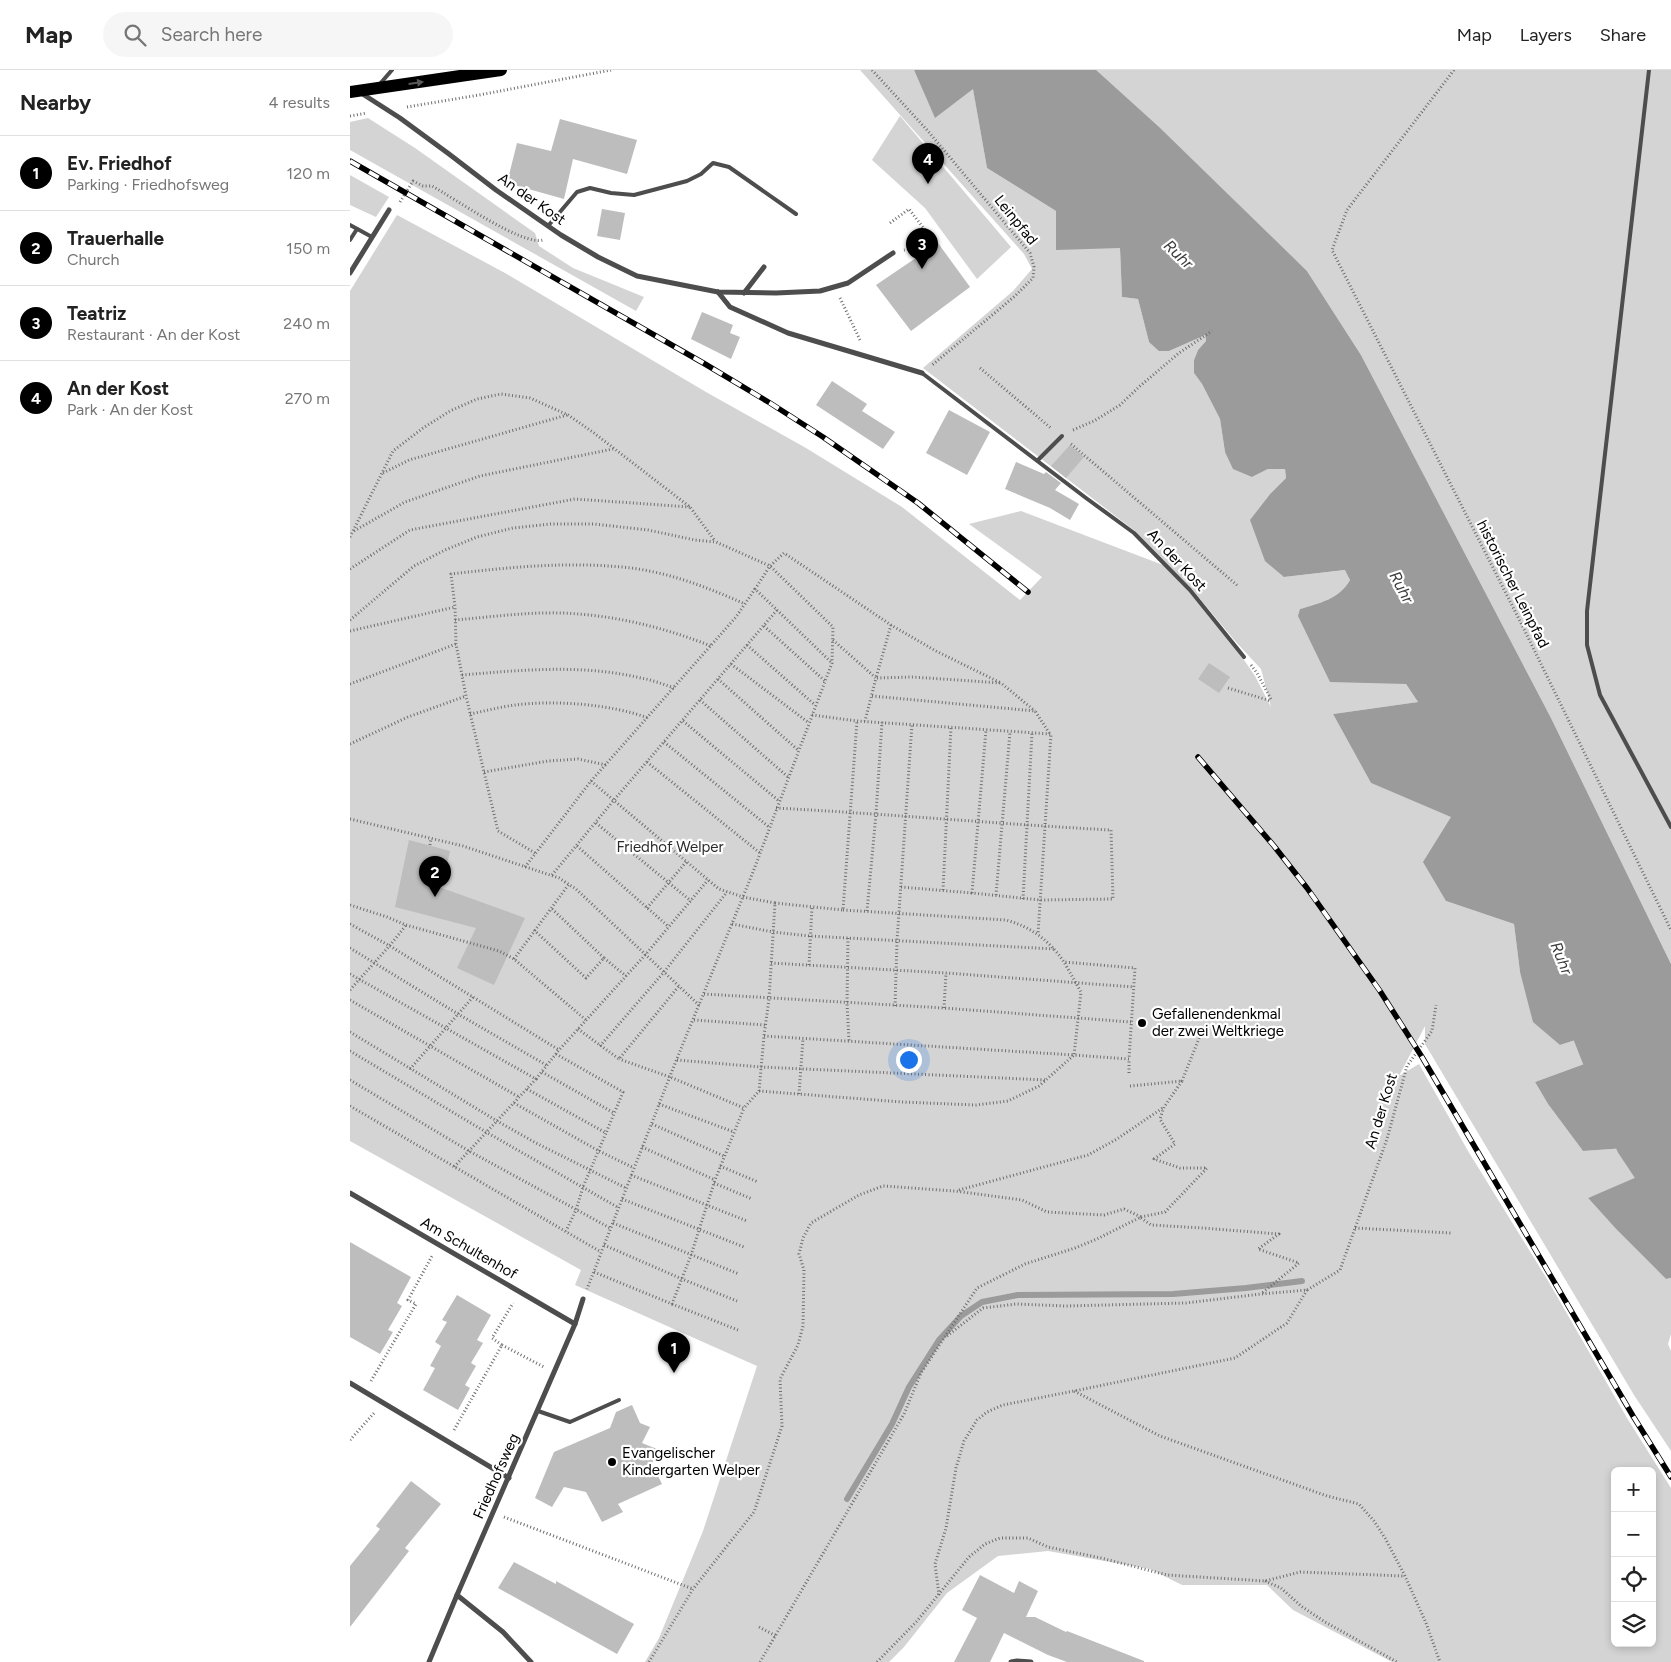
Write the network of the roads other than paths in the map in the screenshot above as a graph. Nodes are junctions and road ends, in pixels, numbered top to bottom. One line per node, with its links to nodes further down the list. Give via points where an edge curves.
1 (392, 70): 6 (lane)
2 (501, 70): 5 (main road, one-way to 2)
3 (1649, 70): 23 (lane, via 1587,611 1587,645 1600,695)
4 (350, 86): 6 (street, An der Kost)
5 (350, 92)
6 (368, 98): 10 (street, An der Kost)
7 (389, 210): 12 (street)
8 (796, 214): 10 (lane, via 729,167 713,163 701,174 687,180 634,196 590,188 576,192)
9 (350, 225): 11 (lane)
10 (548, 226): 17 (street, An der Kost, via 598,258 637,276)
11 (357, 229): 12 (lane); 13 (lane)
12 (372, 238): 16 (street)
13 (350, 240)
14 (892, 253): 18 (street, An der Kost, via 848,283 835,287 820,291)
15 (764, 267): 18 (street)
16 (350, 273)
17 (718, 292): 18 (street, An der Kost); 19 (street, An der Kost, via 730,307 788,333)
18 (744, 293)
19 (922, 373): 21 (lane, An der Kost)
20 (1062, 436): 21 (lane)
21 (1038, 460): 22 (lane, An der Kost, via 1134,533 1190,590)
22 (1244, 657)
23 (1671, 827)
24 (350, 1193): 26 (street, Am Schultenhof)
25 (583, 1299): 26 (street, Friedhofsweg)
26 (575, 1324): 29 (street, Friedhofsweg)
27 (350, 1383): 30 (street)
28 (619, 1400): 29 (lane, via 570,1422)
29 (538, 1410): 30 (street, Friedhofsweg)
30 (509, 1478): 31 (street, Friedhofsweg)
31 (457, 1595): 32 (street, Friedhofsweg); 33 (street, via 503,1632)
32 (429, 1662)
33 (532, 1662)
34 (1011, 1662): 35 (street)
35 (1031, 1662)

